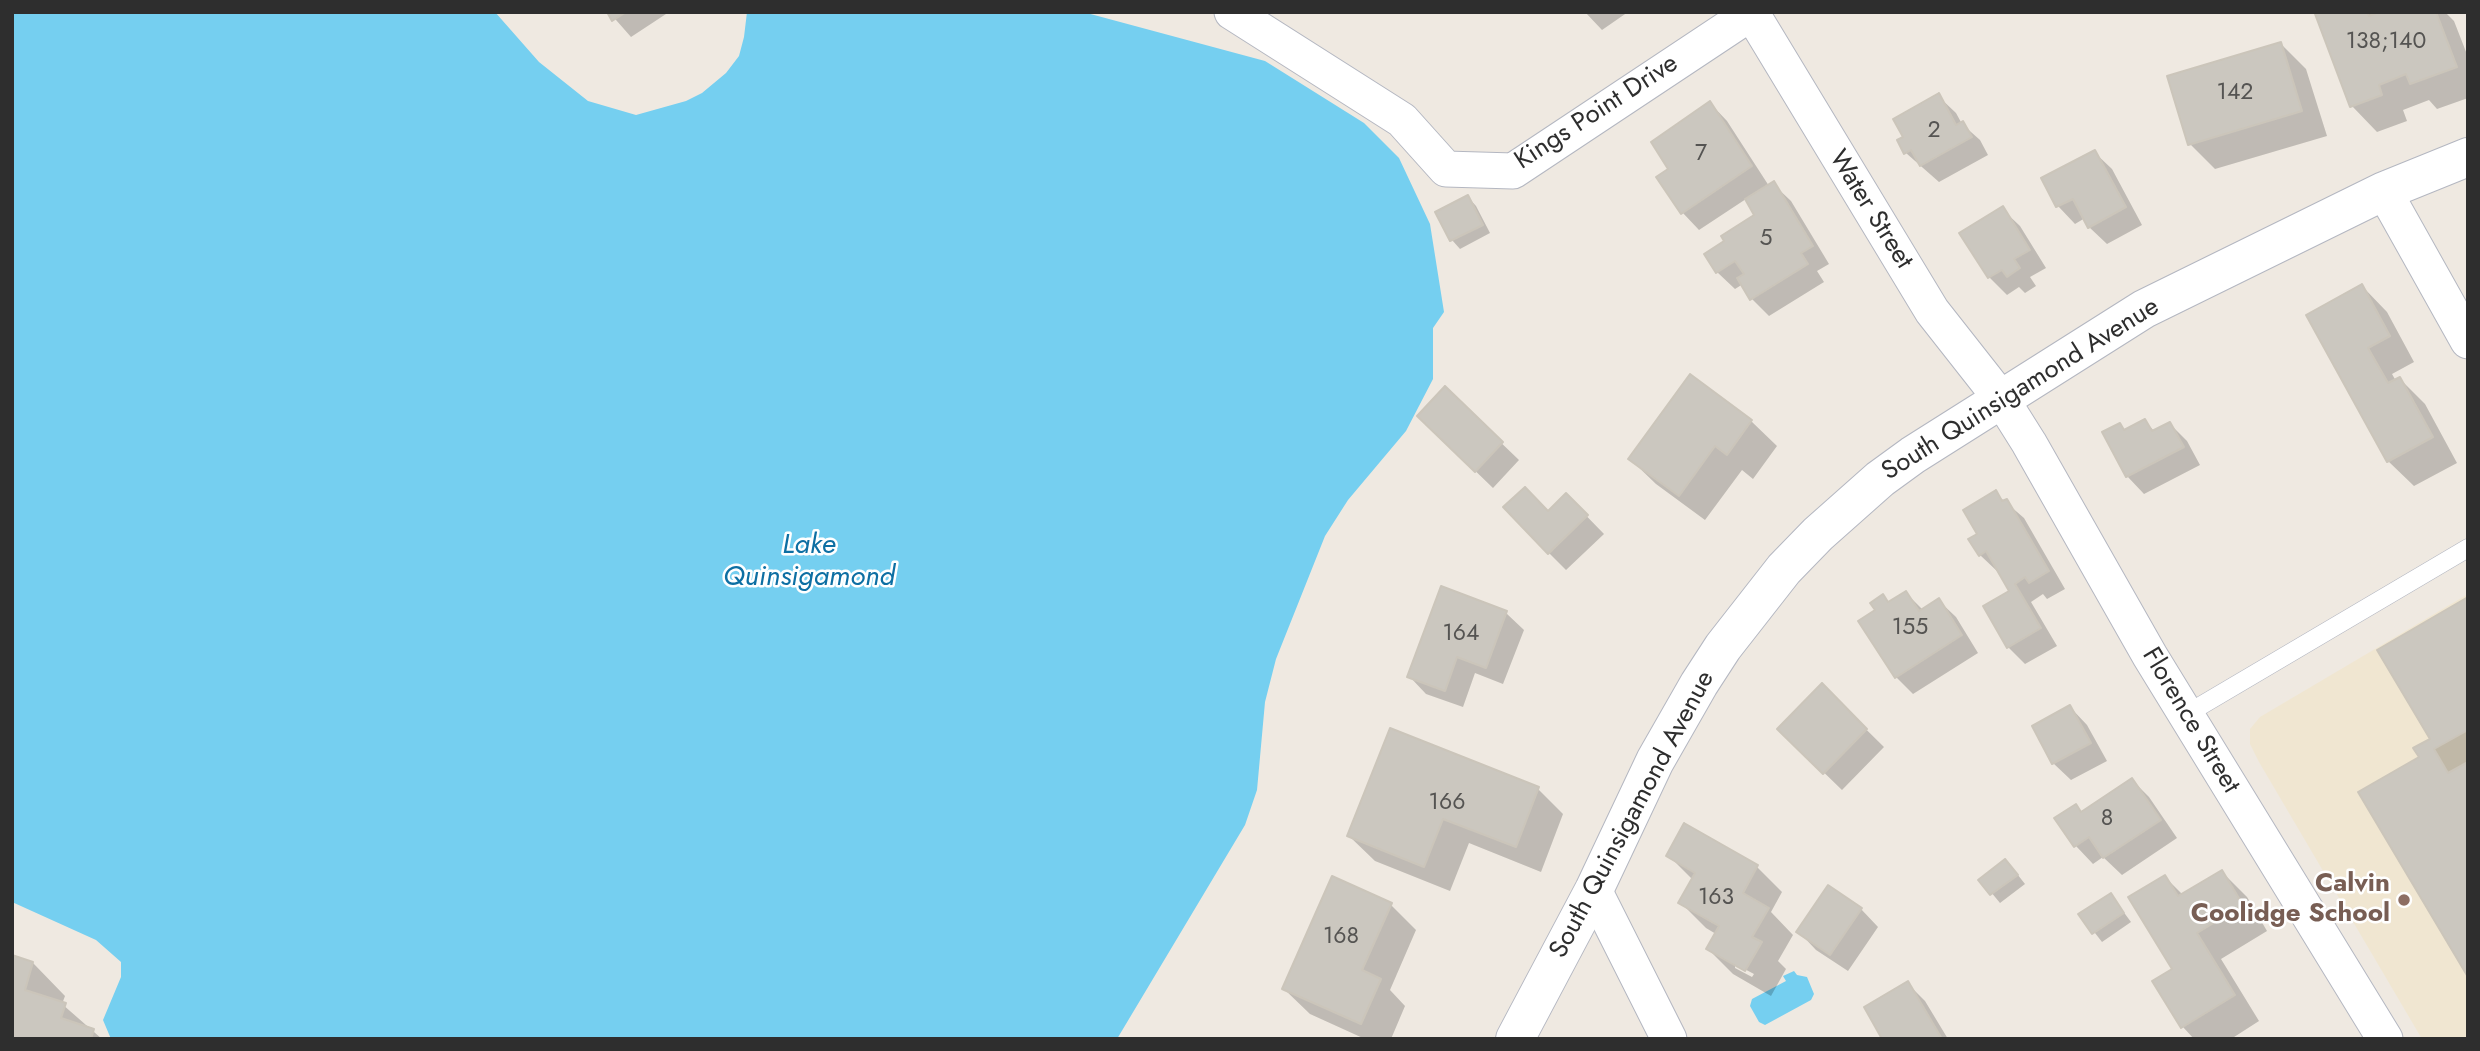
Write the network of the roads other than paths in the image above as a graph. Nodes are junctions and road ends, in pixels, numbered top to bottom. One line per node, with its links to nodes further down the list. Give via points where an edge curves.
1 (1232, 12): 2 (street, Kings Point Drive, via 1402,120 1446,169 1513,171)
2 (1751, 13): 6 (street, Water Street, via 1932,311)
3 (2468, 157): 4 (main road, South Quinsigamond Avenue)
4 (2384, 191): 5 (street); 6 (main road, South Quinsigamond Avenue, via 2144,309)
5 (2468, 341)
6 (2002, 400): 8 (street, Florence Street); 9 (main road, South Quinsigamond Avenue, via 1880,479 1784,569 1699,684 1655,761)
7 (2468, 548): 8 (lane)
8 (2185, 715): 12 (street, Florence Street)
9 (1594, 890): 10 (main road, South Quinsigamond Avenue); 11 (street)
10 (1515, 1039)
11 (1669, 1039)
12 (2385, 1039)

